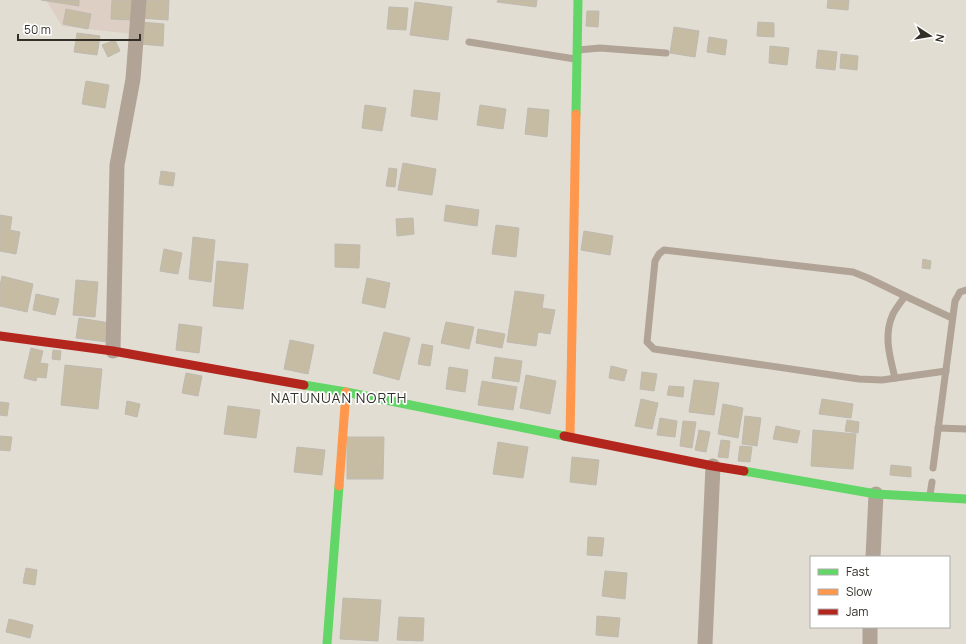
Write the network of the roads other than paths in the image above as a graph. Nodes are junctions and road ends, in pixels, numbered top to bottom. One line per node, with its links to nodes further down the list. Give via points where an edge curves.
1 (139, 0): 11 (street, via 133,78 117,165)
2 (578, 0): 4 (street)
3 (469, 42): 6 (lane)
4 (577, 50): 5 (lane, via 600,48); 6 (street)
5 (666, 53)
6 (577, 60): 17 (street)
7 (966, 290): 9 (lane, via 960,292 955,301)
8 (905, 296): 9 (lane); 13 (lane, via 893,313 888,327 888,350); 13 (lane, via 853,272 664,250 655,261 647,342 654,349 859,379)
9 (952, 318): 12 (lane)
10 (0, 336): 11 (street)
11 (113, 351): 14 (street)
12 (946, 371): 13 (lane); 15 (lane)
13 (895, 378)
14 (346, 392): 17 (street); 26 (street)
15 (938, 428): 16 (lane); 19 (lane)
16 (966, 429)
17 (570, 437): 18 (street)
18 (713, 466): 21 (street); 27 (street)
19 (933, 468)
20 (932, 482): 22 (lane)
21 (876, 494): 22 (street); 24 (street)
22 (930, 497): 23 (street)
23 (966, 500)
24 (873, 556)
25 (870, 628): 28 (street)
26 (327, 644)
27 (705, 644)
28 (870, 644)

